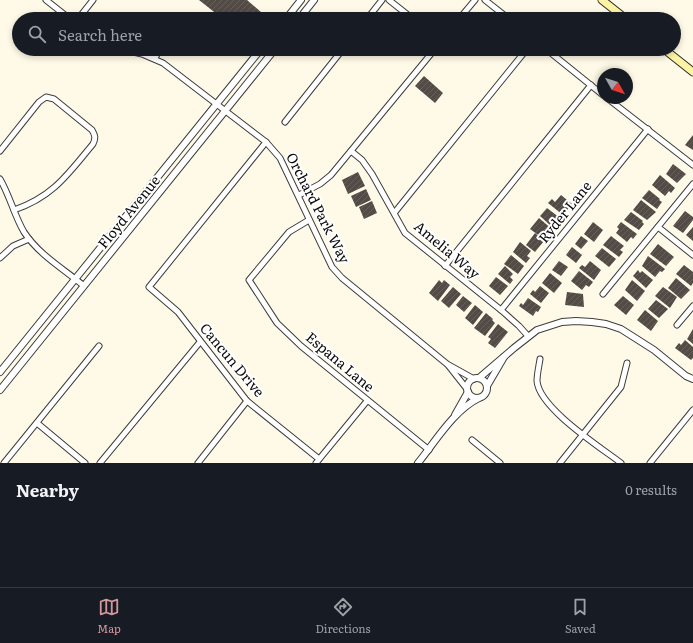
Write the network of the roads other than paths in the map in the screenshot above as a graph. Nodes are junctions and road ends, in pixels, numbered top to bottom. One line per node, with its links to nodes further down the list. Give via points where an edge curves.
1 (46, 0): 10 (street)
2 (93, 0): 11 (street)
3 (301, 0): 12 (street)
4 (314, 0): 13 (street)
5 (382, 0): 14 (street)
6 (389, 0): 15 (street)
7 (475, 0): 16 (street)
8 (485, 0): 17 (street)
9 (602, 0): 18 (main road)
10 (61, 12)
11 (84, 12)
12 (292, 12)
13 (305, 12)
14 (373, 12)
15 (404, 12)
16 (465, 12)
17 (500, 12)
18 (617, 12)
19 (148, 56): 27 (street, Orchard Park Way)
20 (255, 56): 31 (street, Floyd Avenue)
21 (269, 56): 33 (street, Floyd Avenue)
22 (337, 56): 34 (street)
23 (429, 56): 38 (street)
24 (521, 56): 44 (street)
25 (555, 56): 29 (street)
26 (673, 56): 28 (main road)
27 (155, 58): 31 (street, Orchard Park Way)
28 (693, 72)
29 (591, 85): 30 (street); 50 (street)
30 (597, 90)
31 (217, 104): 33 (street, Orchard Park Way); 51 (street, Floyd Avenue)
32 (616, 104): 35 (street)
33 (226, 111): 36 (street, Orchard Park Way); 52 (street, Floyd Avenue)
34 (285, 122)
35 (648, 129): 39 (street); 55 (street, Ryder Lane)
36 (266, 142): 42 (street, Orchard Park Way, via 280,158); 58 (street, Cancun Drive, via 149,287 178,312)
37 (0, 151): 43 (street, via 39,102 46,98 54,99 92,130 95,136 93,144 63,181 35,202)
38 (351, 151): 42 (street, via 331,175); 44 (street, Amelia Way, via 362,160 372,174)
39 (693, 165)
40 (0, 179): 43 (street)
41 (693, 184): 46 (street)
42 (299, 195): 45 (street, Orchard Park Way)
43 (14, 210): 47 (street)
44 (394, 212): 50 (street, Amelia Way, via 405,233)
45 (309, 220): 63 (street, Orchard Park Way, via 332,267 342,278); 74 (street, Espana Lane, via 289,232 249,280 277,323)
46 (658, 227): 48 (street); 53 (street)
47 (29, 239): 49 (street, via 13,246); 51 (street, via 45,256)
48 (693, 255)
49 (0, 258)
50 (445, 266): 55 (street, Amelia Way)
51 (75, 279): 52 (street); 64 (street, Floyd Avenue)
52 (84, 286): 70 (street, Floyd Avenue)
53 (603, 294)
54 (693, 306): 56 (street)
55 (501, 310): 57 (street, Amelia Way)
56 (677, 325)
57 (528, 336): 60 (street); 65 (street, via 562,322 606,324 638,339)
58 (200, 342): 73 (street, Cancun Drive); 86 (street)
59 (99, 346): 79 (street)
60 (504, 357): 66 (street); 69 (street)
61 (540, 359): 80 (street, via 537,381 545,399 557,413)
62 (627, 363): 80 (street, via 621,387)
63 (447, 364): 66 (street, Orchard Park Way); 71 (street, Orchard Park Way)
64 (0, 372)
65 (686, 376): 67 (street); 68 (street)
66 (476, 379): 69 (street, via 484,381); 71 (street, via 469,382)
67 (693, 379)
68 (693, 384)
69 (487, 386): 72 (street, via 485,395)
70 (0, 390)
71 (467, 390): 72 (street, via 472,397); 77 (street)
72 (479, 398): 77 (street)
73 (247, 400): 83 (street, Cancun Drive); 87 (street)
74 (367, 401): 82 (street, Espana Lane); 83 (street)
75 (693, 410): 78 (street)
76 (693, 415): 78 (street)
77 (454, 418): 82 (street)
78 (687, 419): 92 (street)
79 (37, 423): 84 (street); 85 (street)
80 (583, 434): 90 (street); 91 (street)
81 (472, 440): 89 (street)
82 (428, 450): 88 (street)
83 (317, 461)
84 (4, 463)
85 (85, 463)
86 (100, 463)
87 (198, 463)
88 (418, 463)
89 (500, 463)
90 (560, 463)
91 (621, 463)
92 (650, 463)

